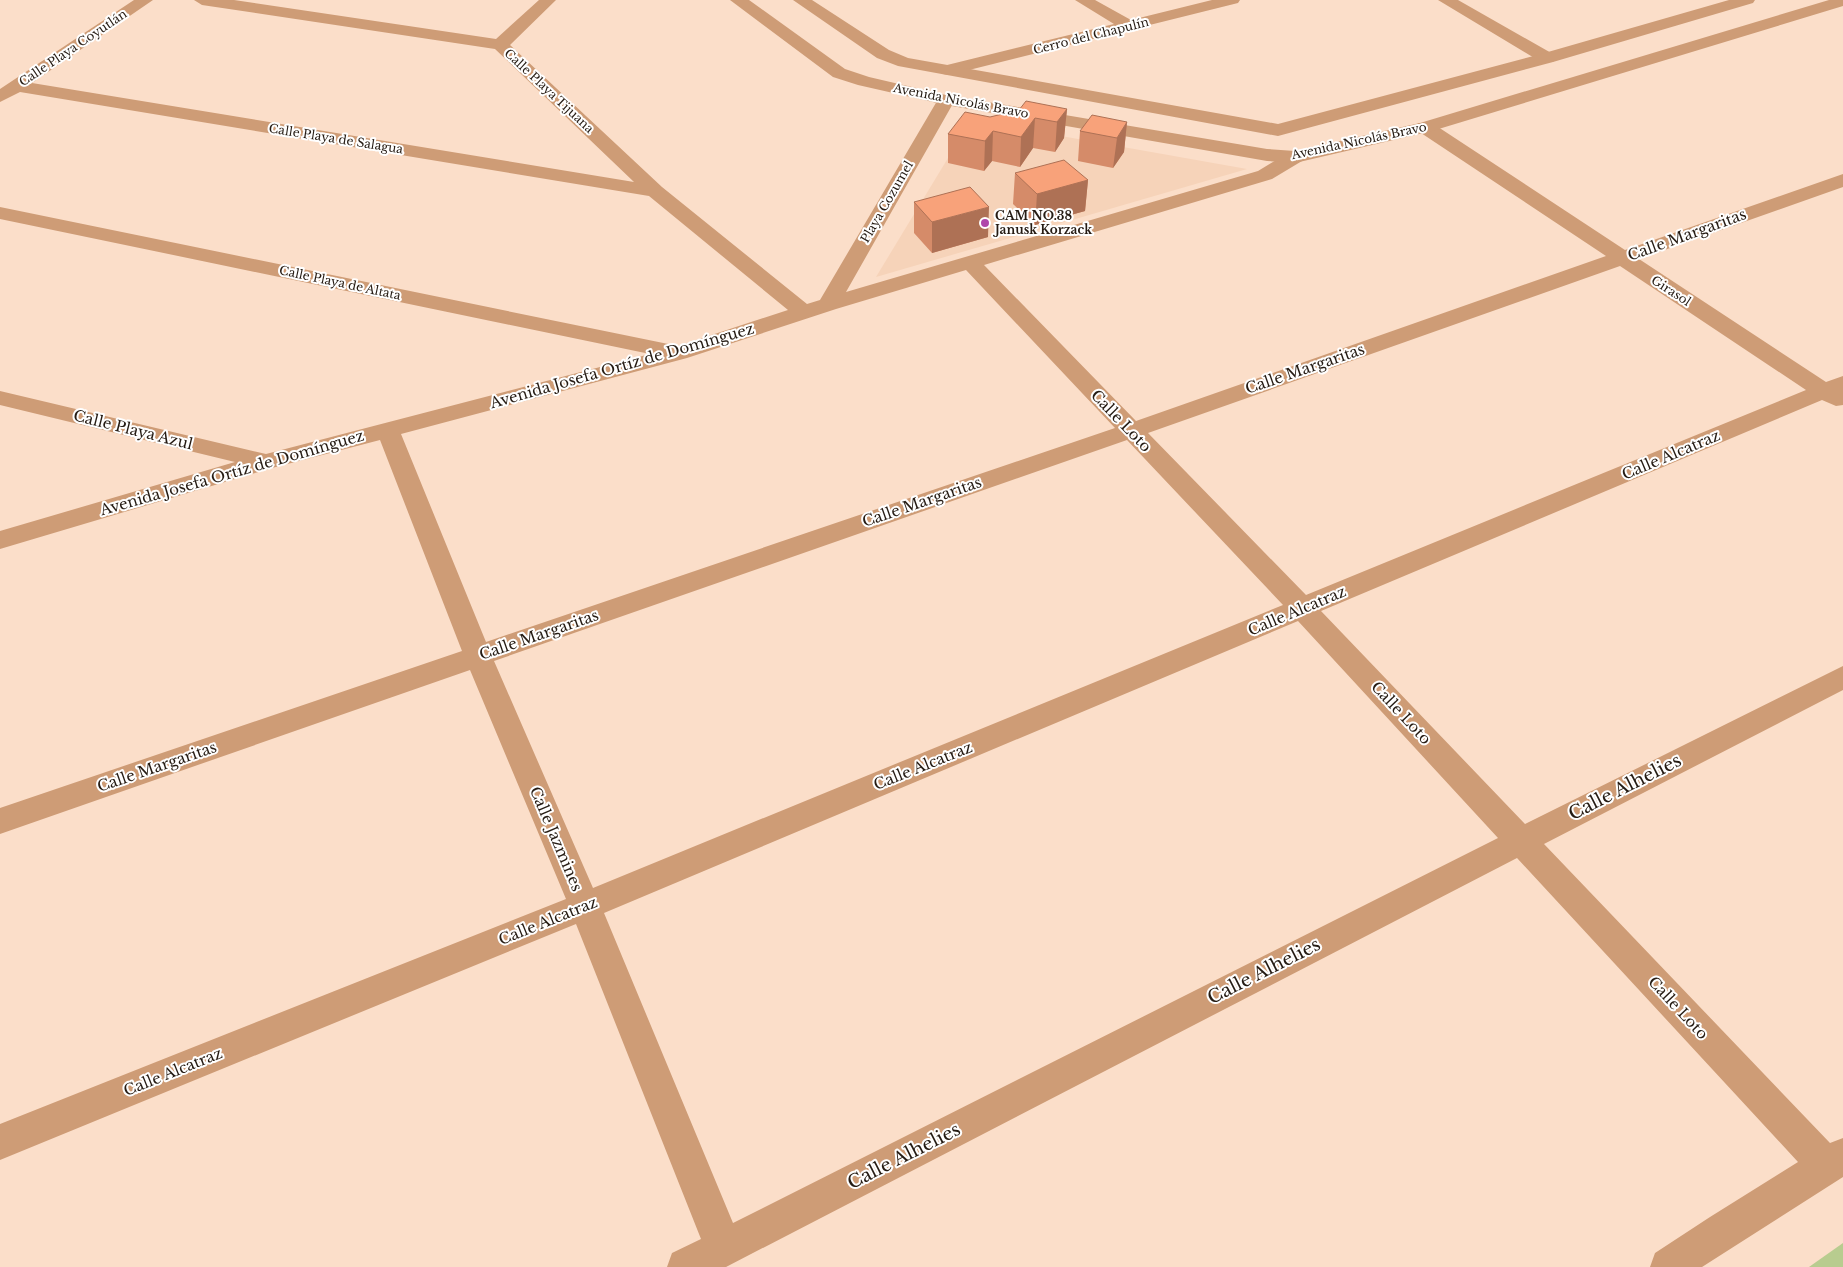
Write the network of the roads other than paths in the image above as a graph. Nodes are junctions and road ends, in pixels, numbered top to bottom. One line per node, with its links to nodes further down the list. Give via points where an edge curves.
1 (145, 0): 17 (street, Calle Playa Coyutlán)
2 (202, 0): 12 (street, Calle Playa Tijuana)
3 (548, 0): 14 (street)
4 (738, 0): 19 (street, Avenida Nicolás Bravo, via 839,72)
5 (801, 0): 16 (street, Avenida Nicolás Bravo, via 883,54 904,62)
6 (1083, 0): 13 (street)
7 (1232, 0): 13 (street, Cerro del Chapulín)
8 (1446, 0): 15 (street)
9 (1747, 0): 15 (street, Avenida Nicolás Bravo)
10 (1843, 1): 20 (street, Avenida Nicolás Bravo)
11 (334, 6): 12 (street)
12 (319, 17): 14 (street, Calle Playa Tijuana)
13 (1129, 26): 16 (street, Cerro del Chapulín)
14 (500, 45): 23 (street, Calle Playa Tijuana)
15 (1547, 58): 16 (street, Avenida Nicolás Bravo, via 1278,130)
16 (949, 70)
17 (17, 86): 18 (street, Calle Playa Coyutlán); 23 (street, Calle Playa de Salagua)
18 (0, 97)
19 (946, 100): 21 (street, Avenida Nicolás Bravo, via 1267,156); 27 (street, Playa Cozumel)
20 (1425, 127): 21 (street, Avenida Nicolás Bravo); 25 (street, Girasol)
21 (1296, 157): 26 (street, Avenida Josefa Ortíz de Domínguez, via 1265,175)
22 (1843, 180): 25 (street, Calle Margaritas)
23 (655, 191): 28 (street, Calle Playa Tijuana)
24 (0, 213): 29 (street, Calle Playa de Altata)
25 (1621, 258): 30 (street, Girasol); 33 (street, Calle Margaritas)
26 (971, 263): 27 (street, Avenida Josefa Ortíz de Domínguez); 33 (street, Calle Loto)
27 (828, 304): 28 (street, Avenida Josefa Ortíz de Domínguez)
28 (804, 313): 29 (street, Avenida Josefa Ortíz de Domínguez)
29 (679, 353): 32 (street, Avenida Josefa Ortíz de Domínguez)
30 (1837, 393): 36 (street, Calle Alcatraz)
31 (0, 398): 34 (street, Calle Playa Azul)
32 (388, 430): 34 (street, Avenida Josefa Ortíz de Domínguez); 37 (street, Calle Jazmines)
33 (1130, 431): 36 (street, Calle Loto); 37 (street, Calle Margaritas)
34 (265, 462): 35 (street, Avenida Josefa Ortíz de Domínguez)
35 (0, 540)
36 (1303, 609): 40 (street, Calle Loto); 41 (street, Calle Alcatraz)
37 (478, 656): 39 (street, Calle Margaritas); 41 (street, Calle Jazmines)
38 (1843, 677): 40 (street, Calle Alhelies)
39 (0, 821)
40 (1521, 840): 43 (street, Calle Loto); 44 (street, Calle Alhelies)
41 (585, 906): 42 (street, Calle Alcatraz); 44 (street, Calle Jazmines)
42 (0, 1142)
43 (1835, 1161): 46 (street)
44 (724, 1248): 45 (street, Calle Alhelies)
45 (686, 1267)
46 (1669, 1267)

